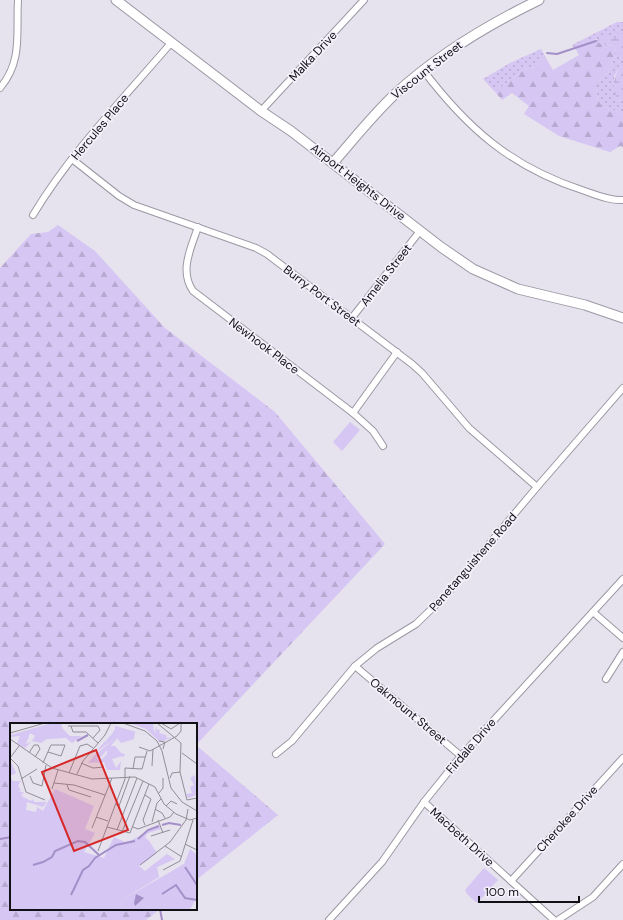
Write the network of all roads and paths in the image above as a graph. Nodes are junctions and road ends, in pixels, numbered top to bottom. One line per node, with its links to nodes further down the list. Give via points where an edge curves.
1 (18, 0): 8 (street, via 16,59 11,73)
2 (116, 0): 6 (street, Airport Heights Drive)
3 (364, 0): 9 (street, Malka Drive)
4 (539, 0): 5 (street, Viscount Street)
5 (523, 4): 7 (street, Viscount Street)
6 (171, 43): 9 (street, Airport Heights Drive); 10 (street, Hercules Place)
7 (423, 70): 11 (street, Viscount Street, via 379,110); 12 (street, via 458,114 482,136 510,156 557,181)
8 (0, 88)
9 (261, 111): 11 (street, Airport Heights Drive)
10 (72, 159): 13 (street, Hercules Place); 14 (street, Burry Port Street, via 129,202)
11 (333, 163): 15 (street, Airport Heights Drive)
12 (623, 200)
13 (33, 215)
14 (198, 227): 17 (street, Burry Port Street, via 263,251); 20 (street, Newhook Place, via 186,268 187,280 193,291)
15 (420, 231): 16 (street, Airport Heights Drive, via 473,270 503,284 518,290 585,305); 17 (street, Amelia Street)
16 (623, 318)
17 (351, 319): 18 (street, Burry Port Street)
18 (397, 352): 20 (street); 22 (street, Burry Port Street, via 422,374 469,428)
19 (623, 388): 22 (street, Penetanguishene Road)
20 (353, 413): 21 (street, Newhook Place, via 373,431)
21 (383, 446)
22 (537, 487): 27 (street, Penetanguishene Road, via 438,604 416,624 377,648)
23 (623, 579): 24 (street, Firdale Drive)
24 (594, 612): 25 (street); 30 (street, Firdale Drive)
25 (623, 638)
26 (623, 652): 28 (street)
27 (355, 666): 29 (street, Penetanguishene Road, via 292,741); 30 (street, Oakmount Street)
28 (606, 679)
29 (276, 754)
30 (461, 756): 32 (street, Firdale Drive)
31 (623, 758): 34 (street, Cherokee Drive)
32 (424, 802): 34 (street, Macbeth Drive); 35 (street, Firdale Drive, via 382,862)
33 (623, 864): 37 (street, via 592,896)
34 (511, 881): 36 (street, Macbeth Drive)
35 (329, 920)
36 (554, 920)
37 (558, 920)

